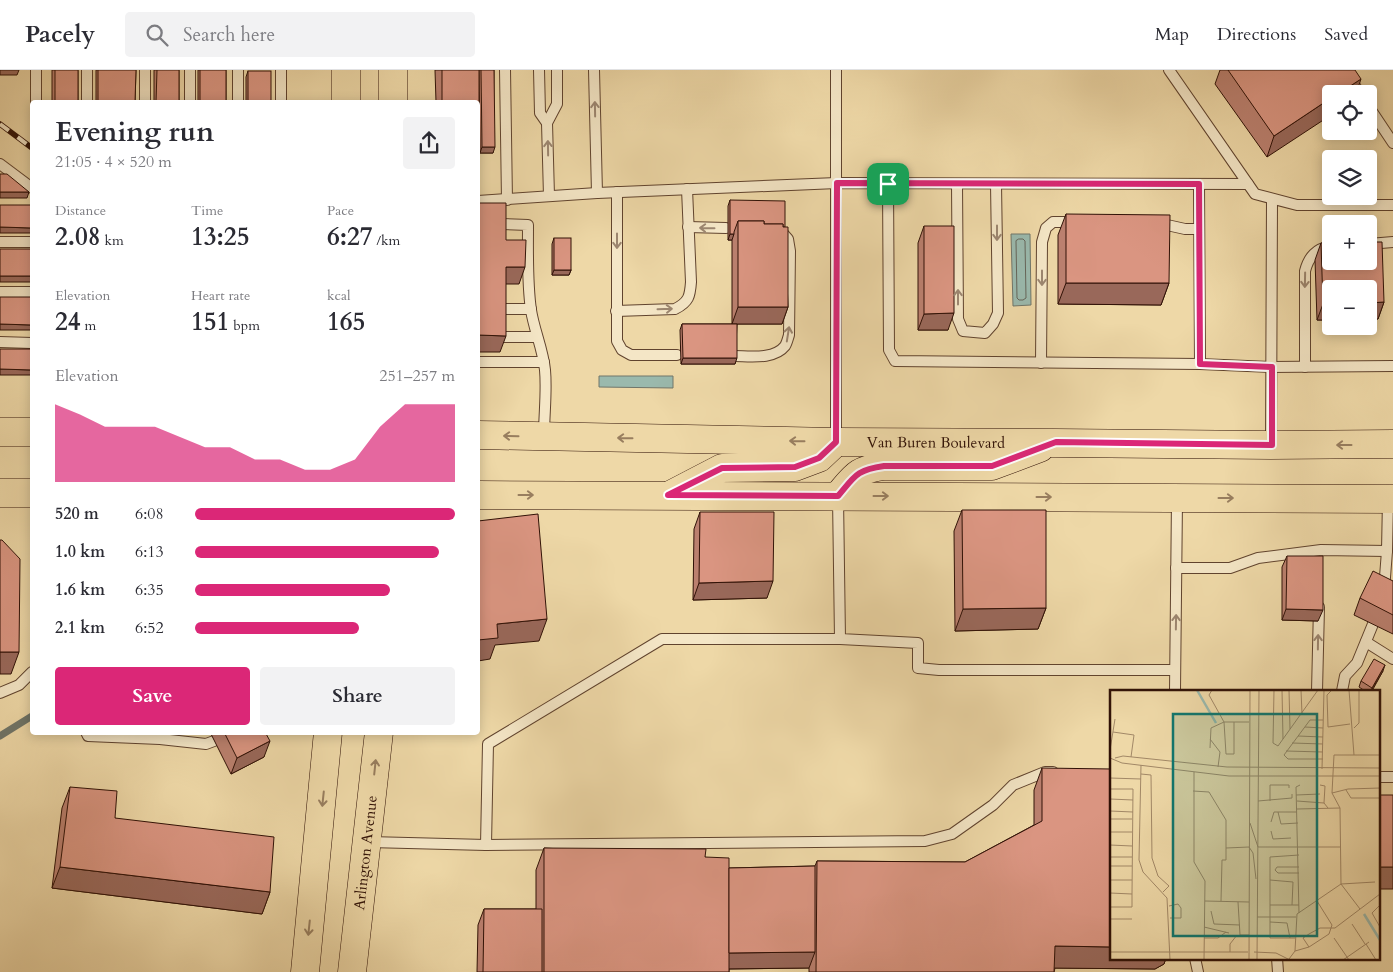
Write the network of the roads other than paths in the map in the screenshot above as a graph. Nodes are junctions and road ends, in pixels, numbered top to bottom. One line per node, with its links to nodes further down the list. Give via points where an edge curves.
1 (36, 70): 17 (lane)
2 (87, 70): 18 (lane)
3 (145, 70): 19 (lane)
4 (190, 70): 20 (lane)
5 (238, 70): 21 (lane)
6 (281, 70): 22 (lane)
7 (346, 70): 23 (main road)
8 (393, 70): 24 (main road)
9 (505, 70): 41 (lane)
10 (539, 70): 26 (lane, via 540,112)
11 (557, 70): 26 (lane, via 557,104)
12 (594, 70): 38 (lane, one-way to 12)
13 (836, 70): 29 (lane)
14 (1347, 70): 16 (lane)
15 (1171, 71): 34 (lane)
16 (1354, 85)
17 (36, 100)
18 (87, 100)
19 (145, 100)
20 (190, 100)
21 (238, 100)
22 (281, 100)
23 (346, 100)
24 (393, 100)
25 (1377, 119): 27 (lane)
26 (547, 123): 39 (lane, one-way to 26)
27 (1393, 143)
28 (0, 164): 35 (lane)
29 (837, 183): 30 (lane); 36 (lane); 78 (lane)
30 (888, 184): 31 (lane); 69 (lane, via 889,350 895,361)
31 (957, 184): 32 (lane); 32 (lane, one-way to 31, via 998,313 994,324 985,333 963,331 958,320)
32 (996, 184): 33 (lane)
33 (1199, 184): 34 (lane); 49 (lane)
34 (1248, 184): 40 (lane, via 1255,194)
35 (30, 186)
36 (687, 189): 37 (lane); 47 (lane)
37 (617, 192): 38 (lane); 60 (lane, one-way to 60)
38 (597, 193): 39 (lane)
39 (549, 196): 41 (lane)
40 (1272, 199): 43 (lane, via 1297,205); 72 (lane)
41 (507, 200): 42 (lane)
42 (480, 202)
43 (1393, 205)
44 (1149, 221): 49 (lane)
45 (1091, 222): 69 (lane, one-way to 69, via 1053,222 1046,228 1042,242)
46 (500, 224): 59 (lane, via 528,225 524,245)
47 (688, 227): 48 (lane, one-way to 47); 60 (lane, one-way to 47, via 675,308 684,304 690,295 691,282)
48 (726, 228)
49 (1199, 229): 70 (lane)
50 (780, 230): 66 (lane, one-way to 50, via 770,355 785,346 789,335 790,251 788,239)
51 (0, 242): 52 (lane)
52 (30, 242)
53 (1393, 242): 54 (lane)
54 (1377, 243)
55 (1322, 248): 73 (lane, one-way to 73, via 1309,259 1305,271)
56 (0, 292): 57 (lane)
57 (30, 292)
58 (500, 309): 59 (lane)
59 (531, 310): 62 (lane)
60 (616, 311): 65 (lane, via 617,341 622,350 640,356)
61 (500, 337): 62 (lane)
62 (537, 337): 68 (lane)
63 (0, 342): 64 (lane)
64 (30, 343)
65 (677, 356)
66 (734, 356)
67 (480, 362): 68 (lane)
68 (544, 362): 77 (lane)
69 (1041, 363): 70 (lane)
70 (1200, 364): 72 (lane)
71 (1393, 366): 73 (lane)
72 (1272, 367): 73 (lane); 81 (lane)
73 (1305, 367)
74 (0, 432): 75 (main road)
75 (30, 432)
76 (480, 435): 77 (main road, Van Buren Boulevard, one-way to 76)
77 (544, 437): 78 (main road, Van Buren Boulevard, one-way to 77)
78 (836, 442): 79 (main road, Van Buren Boulevard); 85 (main road, via 819,458 795,467 722,468)
79 (1056, 442): 81 (main road, Van Buren Boulevard); 86 (main road, via 992,466 870,468 859,472)
80 (1393, 444): 81 (main road, Van Buren Boulevard, one-way to 81)
81 (1272, 445)
82 (0, 493): 83 (main road)
83 (30, 493)
84 (480, 495): 85 (main road, one-way to 85)
85 (668, 495): 86 (main road)
86 (838, 496): 87 (main road, one-way to 87); 95 (lane)
87 (1177, 497): 88 (main road, one-way to 88); 90 (lane)
88 (1390, 499): 89 (lane)
89 (1387, 551): 90 (lane, via 1258,558 1230,568); 91 (lane)
90 (1176, 568): 98 (lane, one-way to 90)
91 (1389, 575): 92 (lane)
92 (1384, 596)
93 (1320, 597): 101 (lane, one-way to 93)
94 (1373, 624): 96 (lane)
95 (840, 640): 98 (lane, via 918,643 918,668 939,670); 113 (lane, via 662,638 488,744)
96 (1366, 642): 97 (lane); 102 (lane, via 1357,663 1345,676)
97 (1393, 660)
98 (1175, 670): 100 (lane)
99 (30, 674): 103 (lane, via 19,684)
100 (1175, 690)
101 (1317, 690)
102 (1342, 690)
103 (0, 693)
104 (88, 735): 107 (lane)
105 (328, 735): 114 (main road, one-way to 114)
106 (379, 735): 112 (main road, Arlington Avenue, one-way to 106)
107 (162, 736): 108 (lane, via 206,744)
108 (214, 741)
109 (1062, 772): 113 (lane, via 1045,772 1013,785 993,805 952,834 926,841)
110 (1380, 776): 111 (lane)
111 (1393, 777)
112 (366, 842): 113 (lane); 115 (main road, Arlington Avenue)
113 (486, 844)
114 (305, 972)
115 (352, 972)

